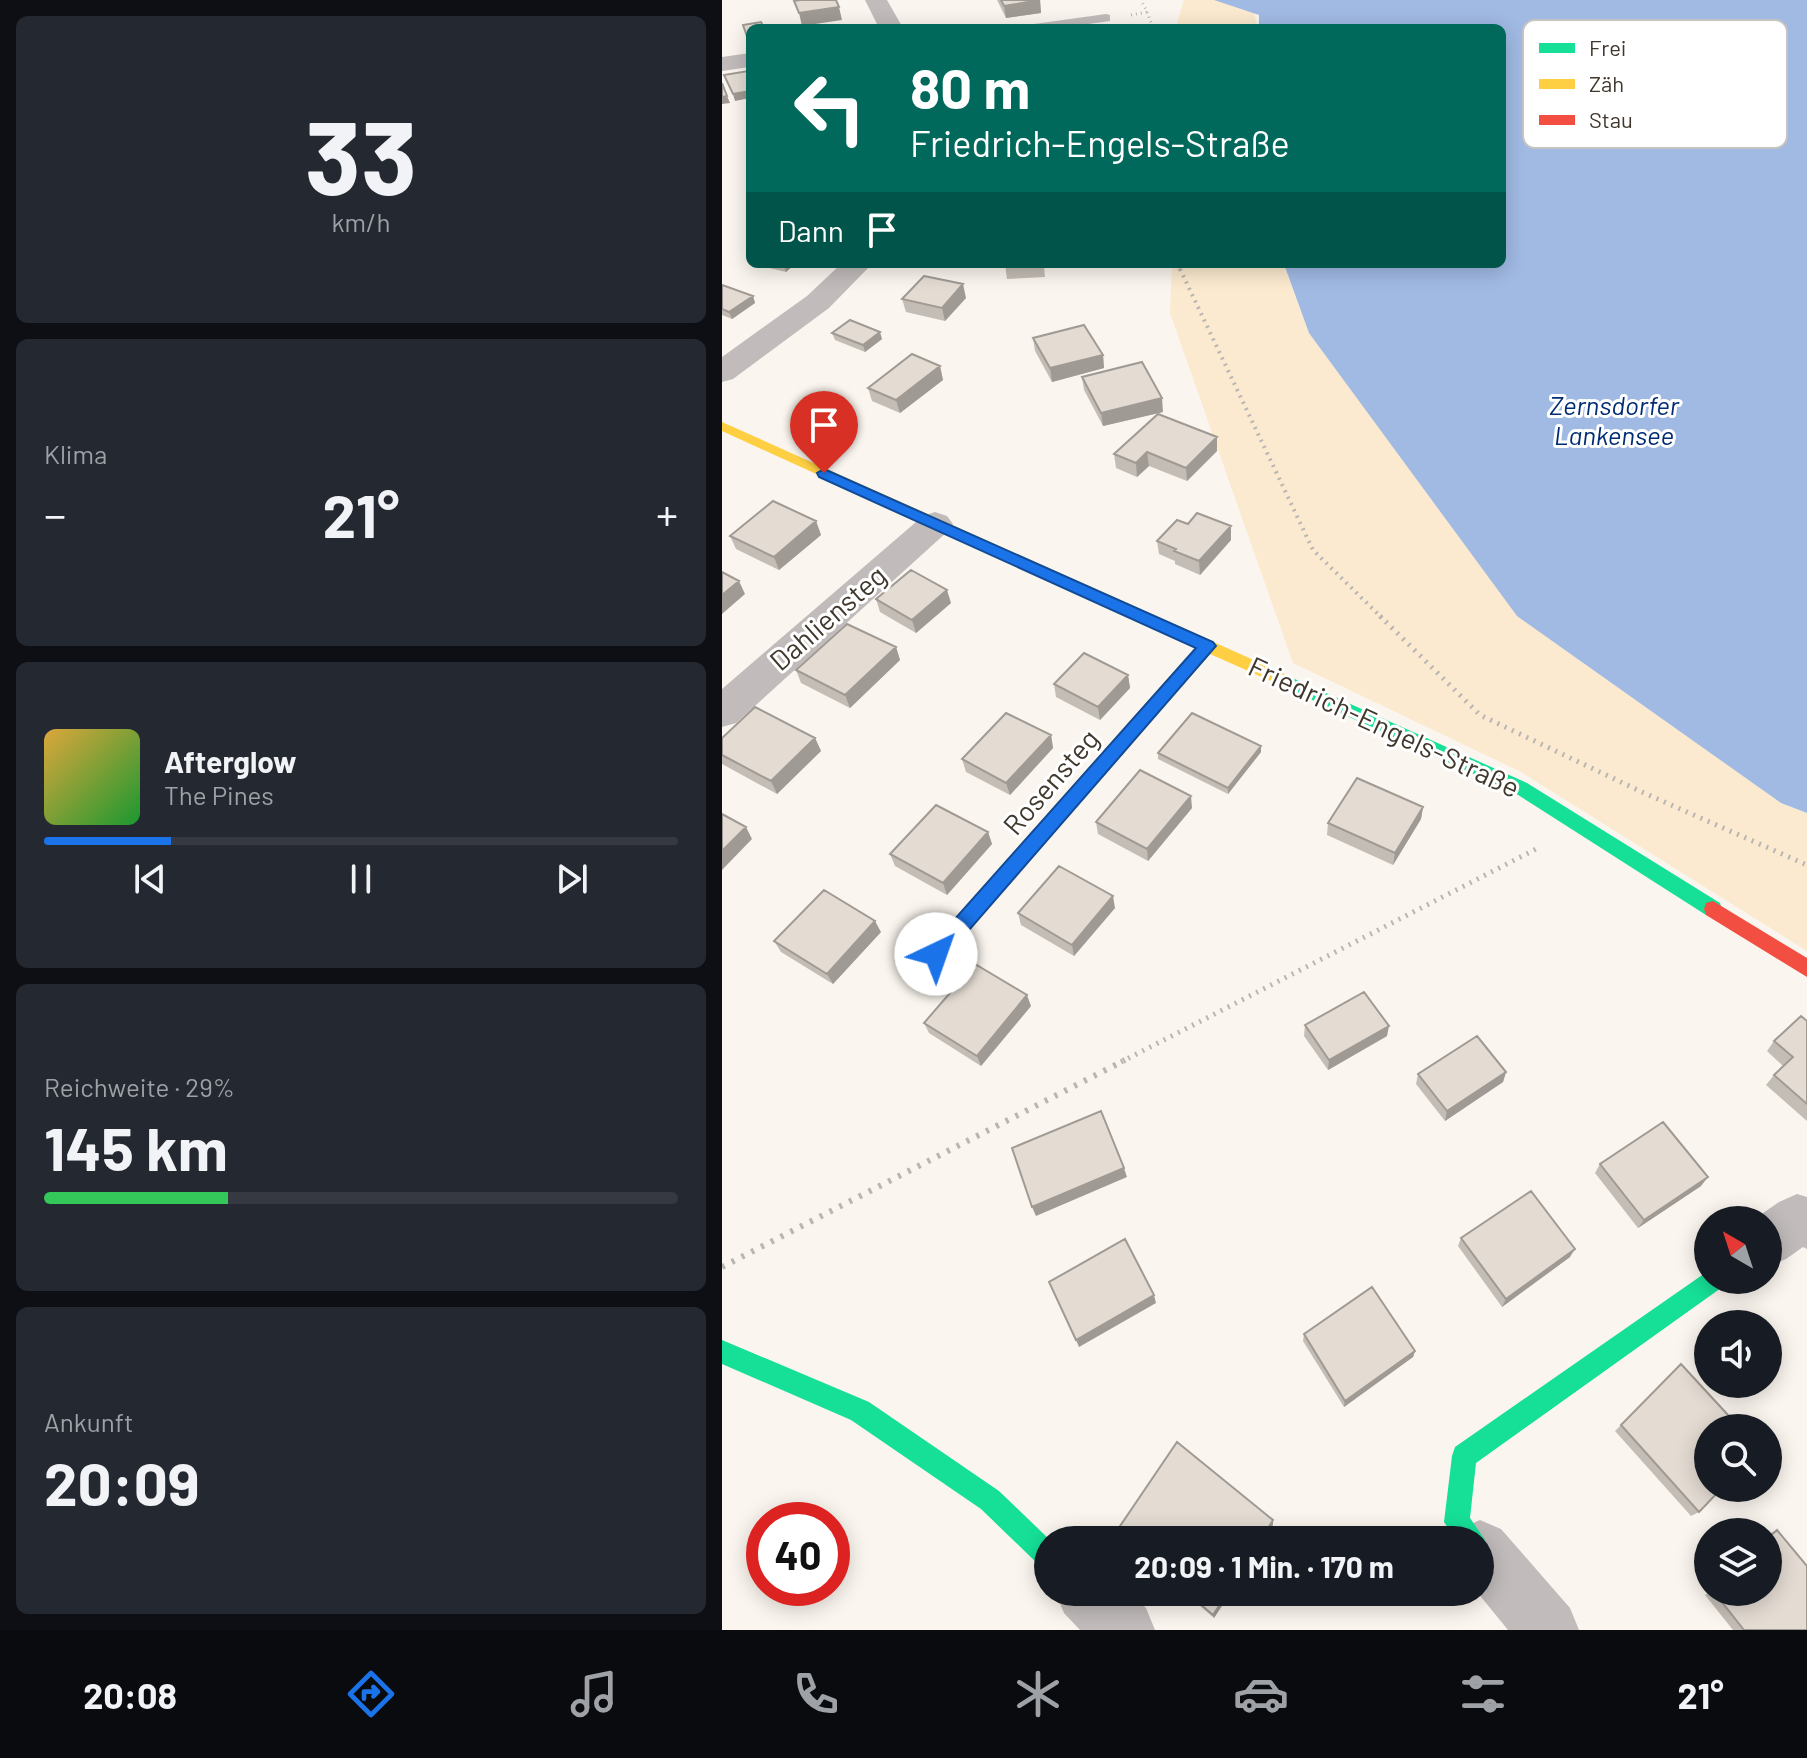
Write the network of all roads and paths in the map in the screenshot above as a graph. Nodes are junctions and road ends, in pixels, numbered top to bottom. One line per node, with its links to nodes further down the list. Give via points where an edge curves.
1 (876, 0): 4 (street)
2 (1147, 12): 6 (path)
3 (1106, 18): 5 (lane)
4 (889, 24)
5 (1063, 24)
6 (1152, 24)
7 (746, 61): 8 (street)
8 (722, 64)
9 (854, 268): 11 (street, via 818,302)
10 (1179, 268): 17 (path, via 1313,550 1480,715)
11 (722, 372)
12 (722, 426): 13 (street, Friedrich-Engels-Straße)
13 (935, 524): 14 (street, Friedrich-Engels-Straße); 15 (street, Dahliensteg)
14 (1207, 646): 16 (street, Friedrich-Engels-Straße, via 1521,788); 18 (street, Rosensteg)
15 (722, 712)
16 (1567, 816): 19 (street, Friedrich-Engels-Straße); 22 (path, via 1544,845)
17 (1807, 865)
18 (936, 954)
19 (1807, 968)
20 (1807, 1223): 21 (street, via 1797,1220)
21 (1782, 1231)
22 (722, 1267)
23 (1694, 1293): 25 (street, via 1464,1456)
24 (722, 1352): 26 (street, via 860,1411 990,1500)
25 (1460, 1526)
26 (1034, 1542)
27 (1494, 1566): 30 (street)
28 (1099, 1606): 29 (street)
29 (1124, 1630)
30 (1548, 1630)

